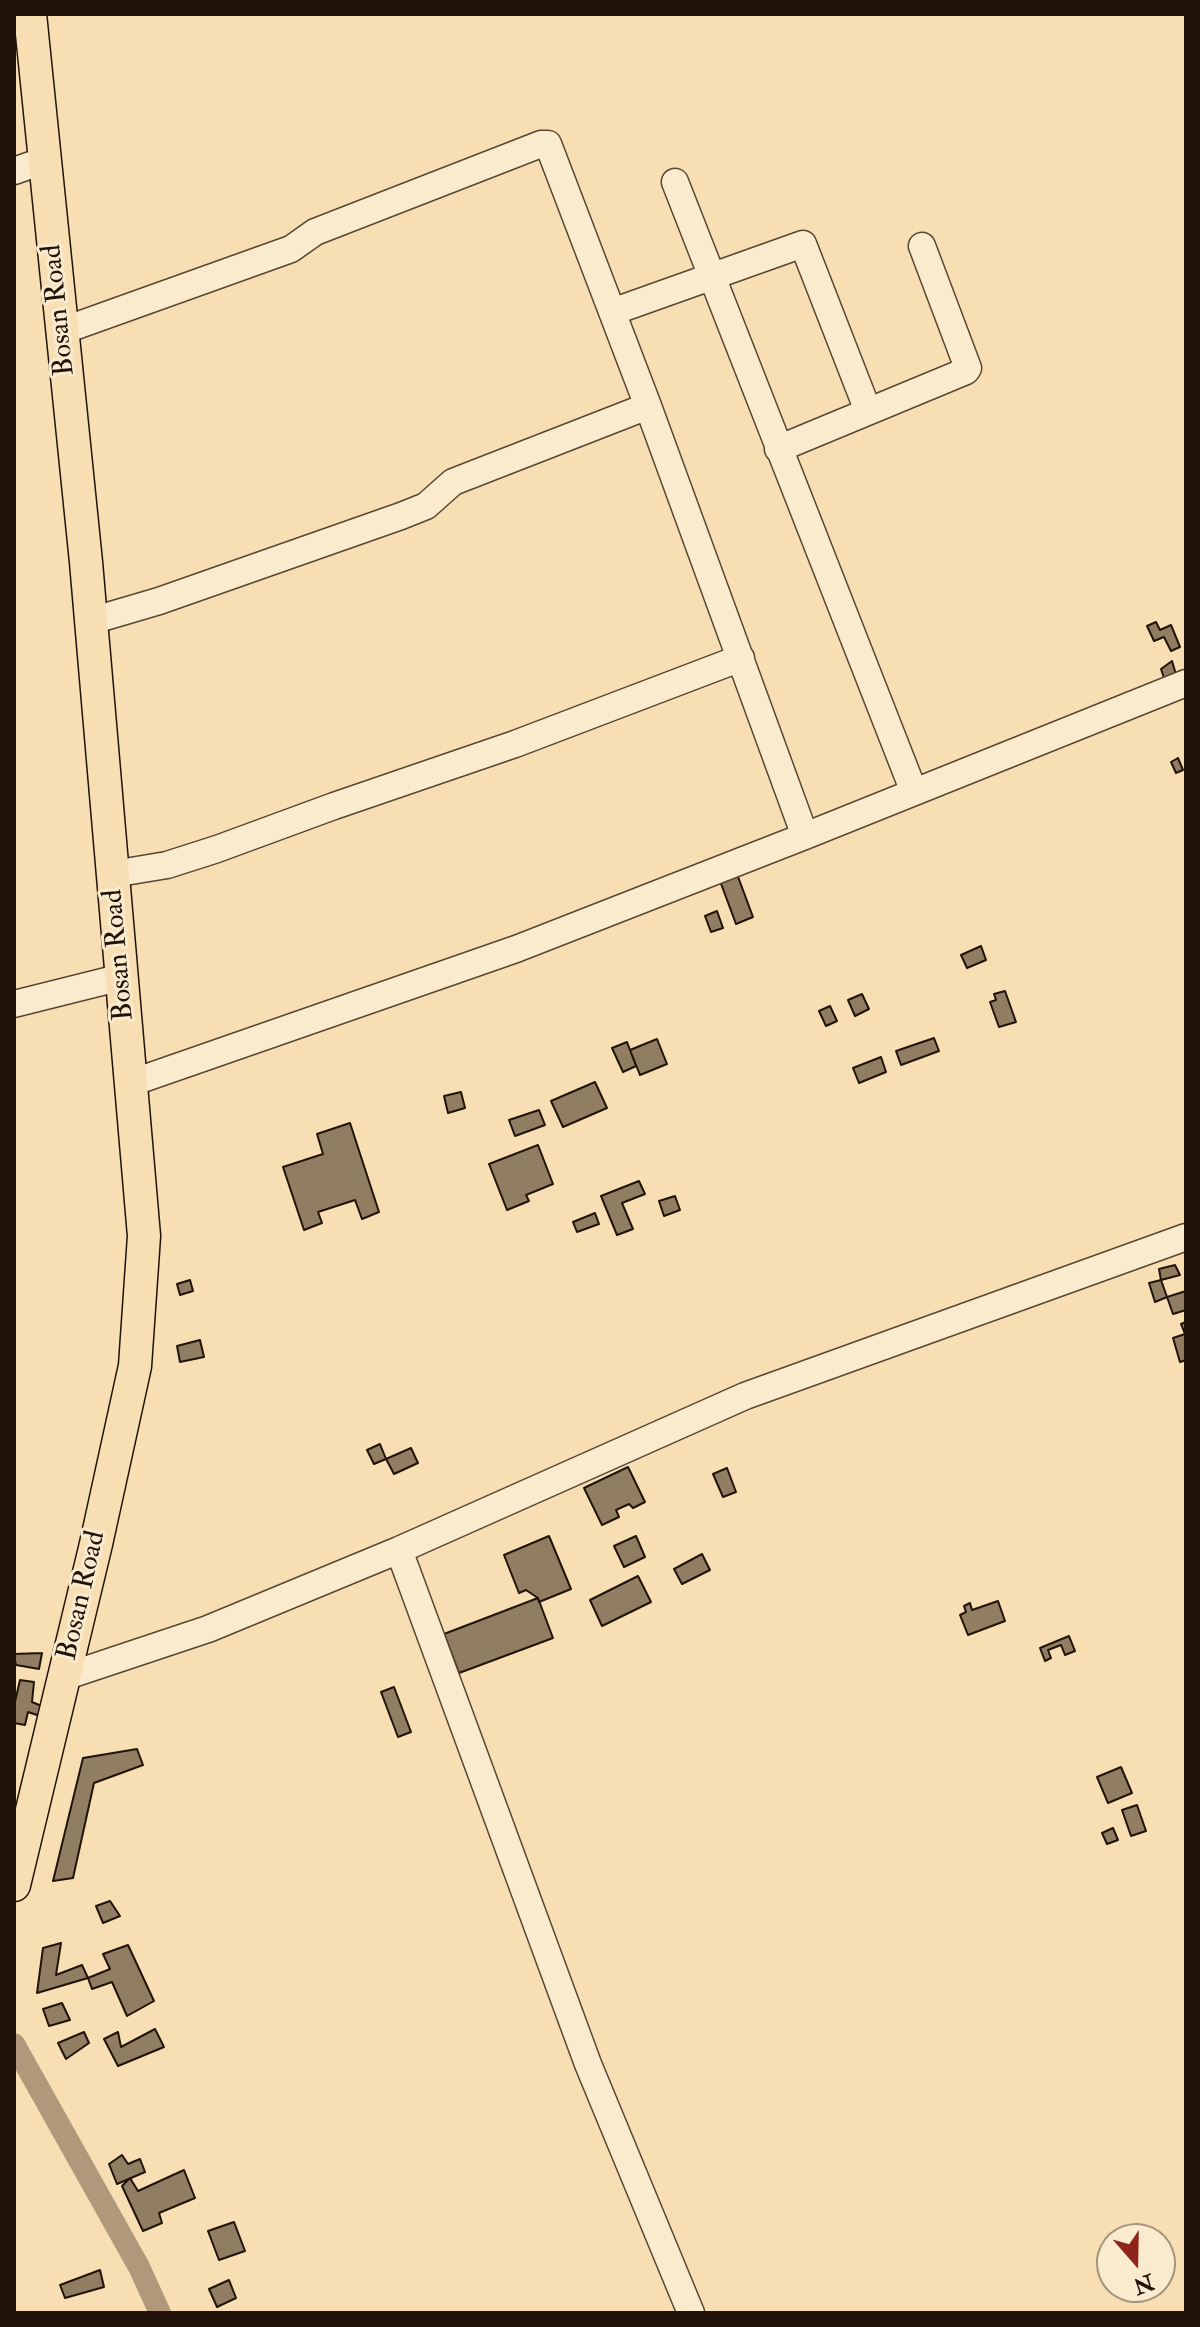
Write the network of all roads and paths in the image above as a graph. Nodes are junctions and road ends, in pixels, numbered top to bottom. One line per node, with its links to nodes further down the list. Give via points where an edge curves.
1 (30, 14): 2 (main road, Bosan Road)
2 (45, 160): 3 (street); 8 (main road, Bosan Road)
3 (14, 171)
4 (675, 182): 6 (street)
5 (922, 246): 10 (street, via 968,368)
6 (710, 276): 7 (street); 10 (street, via 803,244); 11 (street)
7 (612, 312): 8 (street, via 548,144 541,144 315,232 291,249); 9 (street)
8 (62, 331): 12 (main road, Bosan Road)
9 (648, 406): 12 (street, via 453,482 426,506 401,516); 13 (street)
10 (868, 411): 11 (street)
11 (778, 449): 15 (street)
12 (91, 621): 17 (main road, Bosan Road)
13 (741, 658): 16 (street); 17 (street, via 217,849)
14 (1186, 683): 15 (street)
15 (914, 792): 16 (street)
16 (805, 836): 20 (street, via 516,949)
17 (113, 874): 18 (main road, Bosan Road)
18 (122, 977): 19 (street); 20 (main road, Bosan Road)
19 (14, 1004)
20 (131, 1083): 23 (main road, Bosan Road, via 144,1236 135,1366)
21 (1186, 1237): 22 (street, via 745,1396)
22 (399, 1550): 23 (street, via 208,1629); 25 (street, via 588,2064)
23 (64, 1677): 24 (main road, Bosan Road)
24 (14, 1885)
25 (691, 2313)

